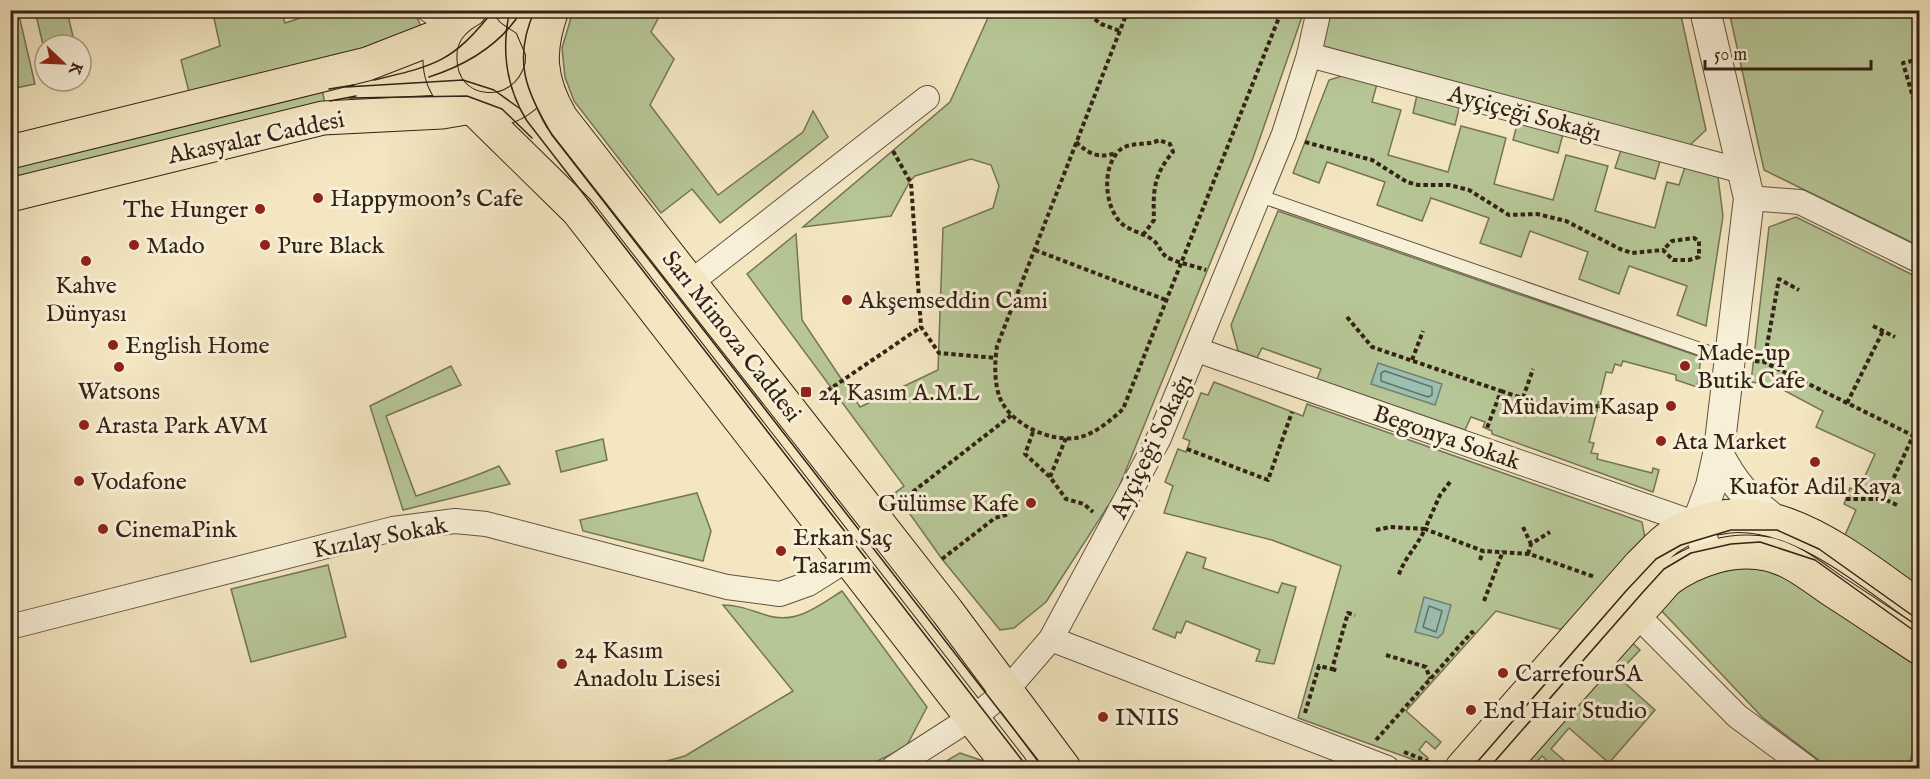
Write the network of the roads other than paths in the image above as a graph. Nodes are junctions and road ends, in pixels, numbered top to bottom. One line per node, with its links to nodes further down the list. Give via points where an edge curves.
1 (512, 10): 7 (main road, via 530,22)
2 (552, 10): 7 (main road, via 544,31)
3 (1319, 10): 6 (street, Ayçiçeği Sokağı)
4 (1705, 10): 11 (street)
5 (453, 18): 9 (main road, via 440,45 439,63 453,95); 10 (main road, Akasyalar Caddesi, via 367,64)
6 (1309, 55): 11 (street, Ayçiçeği Sokağı); 13 (street, Ayçiçeği Sokağı)
7 (542, 58): 9 (main road, Akasyalar Caddesi, via 539,78 517,103 487,111); 15 (main road, Sarı Mimoza Caddesi, via 542,76 561,118)
8 (927, 98): 15 (street)
9 (472, 107): 12 (main road, Akasyalar Caddesi, via 323,118); 22 (main road, Sarı Mimoza Caddesi, via 578,212)
10 (10, 152)
11 (1745, 185): 14 (street, Ayçiçeği Sokağı, via 1800,202); 17 (street)
12 (10, 195)
13 (1260, 196): 16 (street, Ayçiçeği Sokağı); 17 (lane)
14 (1920, 261)
15 (690, 282): 28 (main road, Sarı Mimoza Caddesi, via 947,611)
16 (1197, 350): 20 (street, Begonya Sokak); 26 (street, Ayçiçeği Sokağı, via 1159,438)
17 (1742, 360): 18 (street)
18 (1718, 453): 19 (street, via 1740,490); 20 (street)
19 (1775, 520): 20 (main road, via 1730,516); 23 (main road, via 1818,537)
20 (1697, 524): 21 (street); 34 (main road, via 1670,537 1640,565)
21 (1709, 558): 24 (main road, via 1680,570); 27 (main road, via 1766,554 1792,563)
22 (848, 559): 25 (street, Kızılay Sokak, via 808,584 780,594 727,587 498,526 455,521 393,529); 29 (main road, Sarı Mimoza Caddesi)
23 (1920, 607)
24 (1635, 613): 35 (main road); 36 (street, via 1737,716)
25 (10, 627)
26 (1051, 639): 28 (street, Ayçiçeği Sokağı); 30 (street)
27 (1920, 648)
28 (1005, 692): 29 (street, Ayçiçeği Sokağı); 33 (main road)
29 (971, 720): 31 (street, Ayçiçeği Sokağı); 32 (main road)
30 (1391, 759)
31 (893, 768)
32 (1011, 768)
33 (1065, 768)
34 (1462, 768)
35 (1501, 768)
36 (1807, 768)

